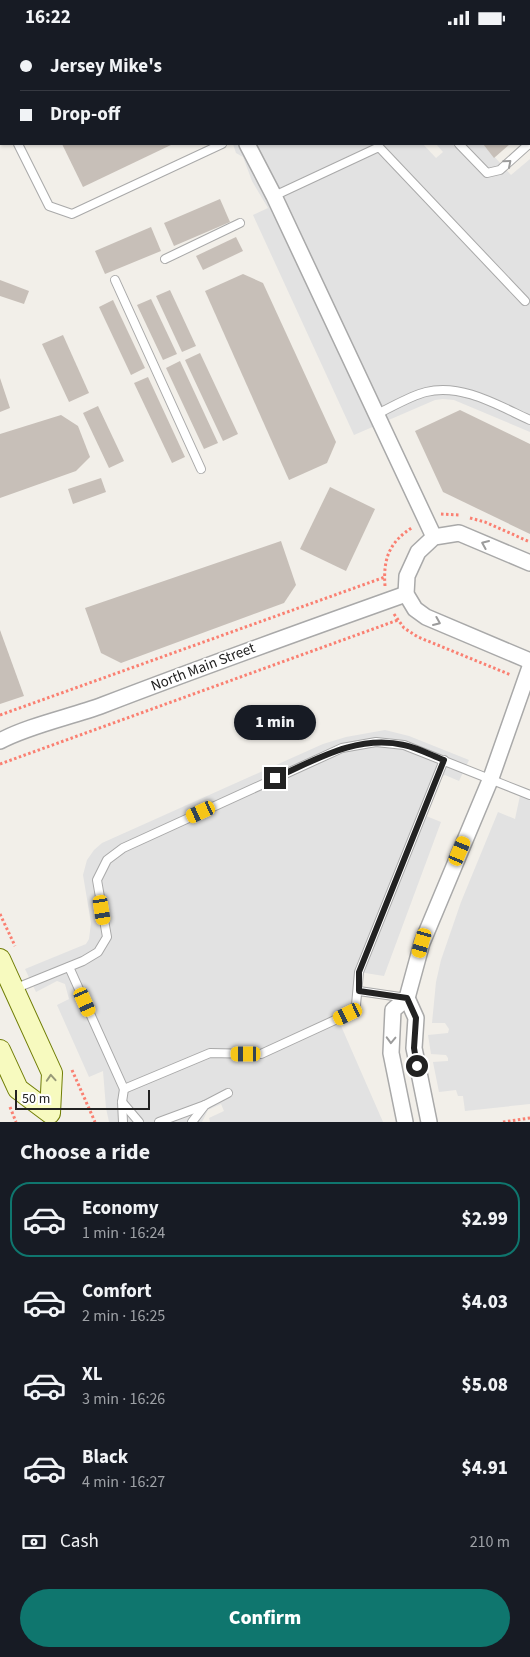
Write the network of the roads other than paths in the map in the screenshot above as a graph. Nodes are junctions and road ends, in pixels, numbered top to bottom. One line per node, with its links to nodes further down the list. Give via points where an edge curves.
1 (18, 145): 2 (lane, via 49,206 72,214)
2 (220, 145)
3 (248, 145): 6 (street)
4 (460, 145): 5 (lane, one-way to 5, via 487,173 500,170)
5 (528, 145)
6 (274, 196): 10 (lane, via 379,147); 11 (street)
7 (240, 223): 8 (lane)
8 (165, 259)
9 (115, 280): 13 (lane)
10 (525, 301)
11 (377, 414): 12 (lane, via 426,392 443,390 465,392); 14 (street)
12 (530, 420)
13 (202, 469)
14 (434, 537): 15 (street, one-way to 14, via 459,533); 16 (street, via 418,552 407,576)
15 (530, 563)
16 (406, 594): 17 (street, one-way to 17, via 415,609 426,617); 19 (street, North Main Street)
17 (530, 661)
18 (530, 667): 21 (street)
19 (0, 741)
20 (444, 760): 21 (lane); 24 (lane, via 404,745 376,742 342,748 123,849 106,860 97,880 107,937 98,952); 26 (lane, via 359,972)
21 (490, 778): 22 (lane); 27 (street, via 422,943)
22 (530, 795)
23 (0, 959): 25 (street)
24 (70, 967): 25 (lane); 29 (lane)
25 (14, 989): 33 (street, one-way to 25, via 52,1073)
26 (359, 991): 27 (lane); 29 (lane, via 356,1005 348,1014 261,1054 210,1053)
27 (407, 998): 40 (street, one-way to 40, via 392,1010 391,1053); 41 (street, via 416,1018 414,1048)
28 (1, 1057): 33 (street, via 18,1089)
29 (124, 1089): 31 (lane)
30 (228, 1093): 32 (lane)
31 (122, 1102): 34 (lane); 35 (lane); 36 (lane)
32 (205, 1105): 37 (lane); 38 (lane); 39 (lane)
33 (52, 1117)
34 (123, 1122)
35 (131, 1122)
36 (139, 1122)
37 (159, 1122)
38 (186, 1122)
39 (192, 1122)
40 (405, 1122)
41 (429, 1122)

